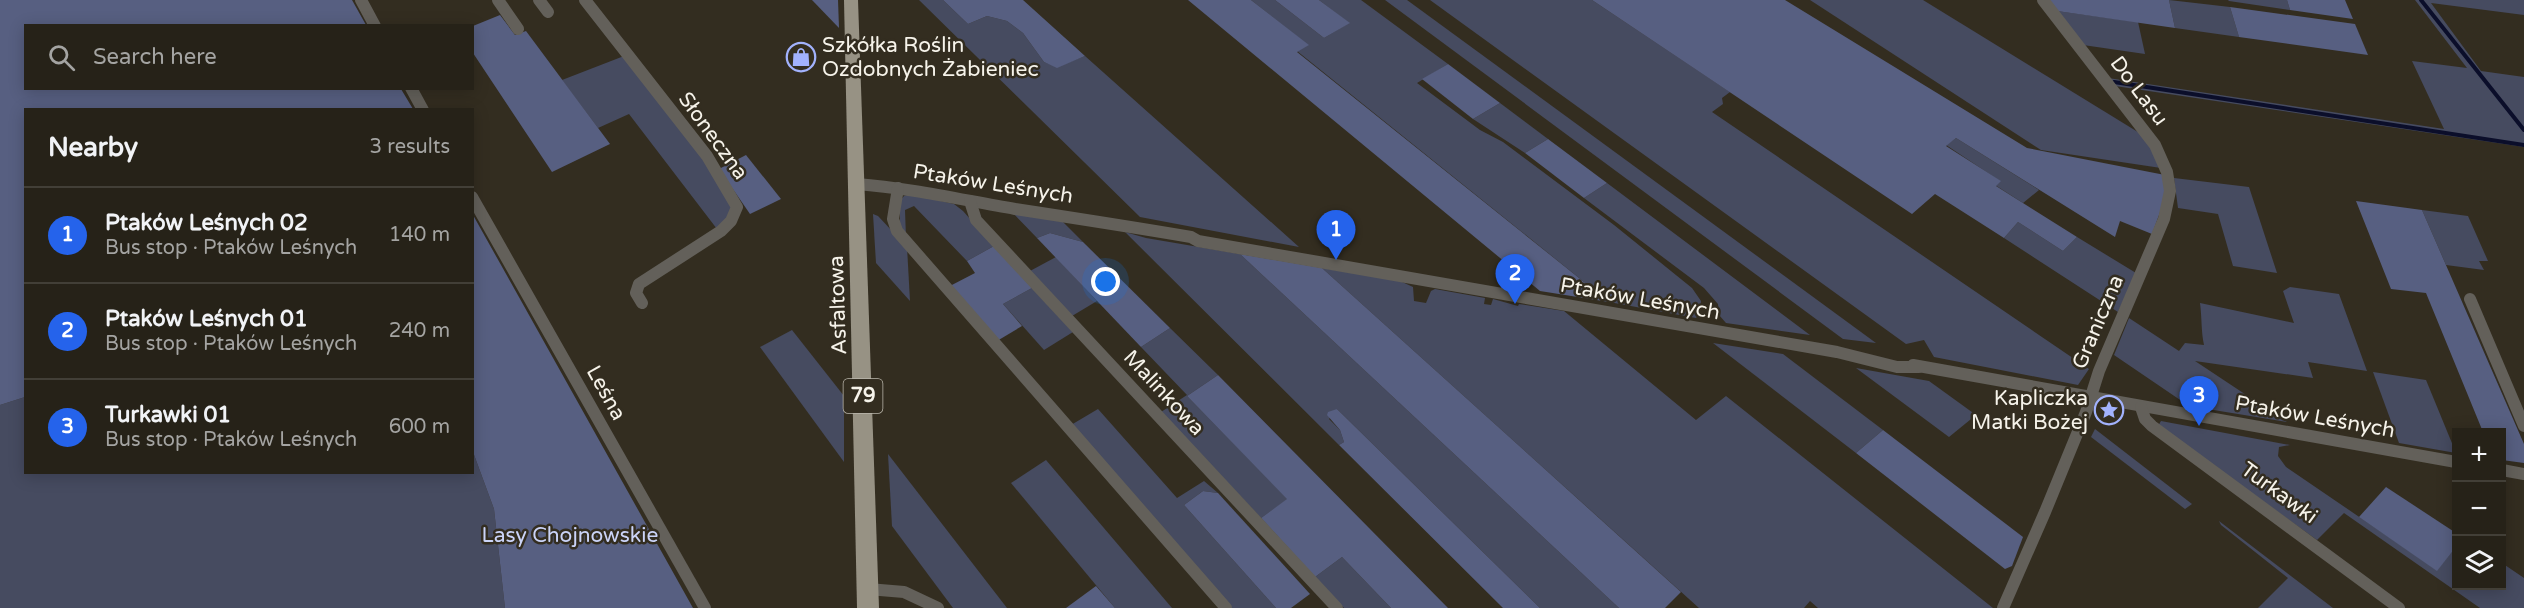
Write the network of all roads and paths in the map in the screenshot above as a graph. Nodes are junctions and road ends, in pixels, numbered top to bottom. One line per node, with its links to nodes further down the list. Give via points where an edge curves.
1 (361, 0): 8 (street)
2 (498, 0): 9 (street)
3 (539, 0): 7 (street)
4 (585, 0): 18 (street, Słoneczna, via 707,156 737,207 731,221 720,231 639,284 636,293)
5 (851, 0): 12 (main road, Asfaltowa / 79)
6 (2043, 0): 16 (street, Do Lasu, via 2155,145 2167,172 2170,191)
7 (548, 12)
8 (374, 24)
9 (519, 29)
10 (412, 90): 11 (street)
11 (422, 108)
12 (857, 184): 13 (street, Ptaków Leśnych); 25 (main road, Asfaltowa / 79)
13 (898, 188): 15 (street, Ptaków Leśnych); 28 (street, via 893,219 897,231)
14 (474, 201): 26 (street, Leśna)
15 (970, 201): 19 (street, Ptaków Leśnych, via 1123,226 1128,231 1157,238 1198,241); 29 (street, Malinkowa, via 976,220)
16 (2164, 219): 19 (street, Graniczna)
17 (2470, 300): 21 (street)
18 (642, 303)
19 (2091, 398): 20 (street, Ptaków Leśnych); 30 (street, Graniczna)
20 (2141, 407): 22 (street, Ptaków Leśnych); 31 (street, Turkawki, via 2152,426)
21 (2524, 426)
22 (2452, 461)
23 (2506, 471): 24 (street)
24 (2524, 474)
25 (868, 598): 27 (street, via 887,588 922,597)
26 (705, 608)
27 (938, 608)
28 (1226, 608)
29 (1337, 608)
30 (2003, 608)
31 (2399, 608)

